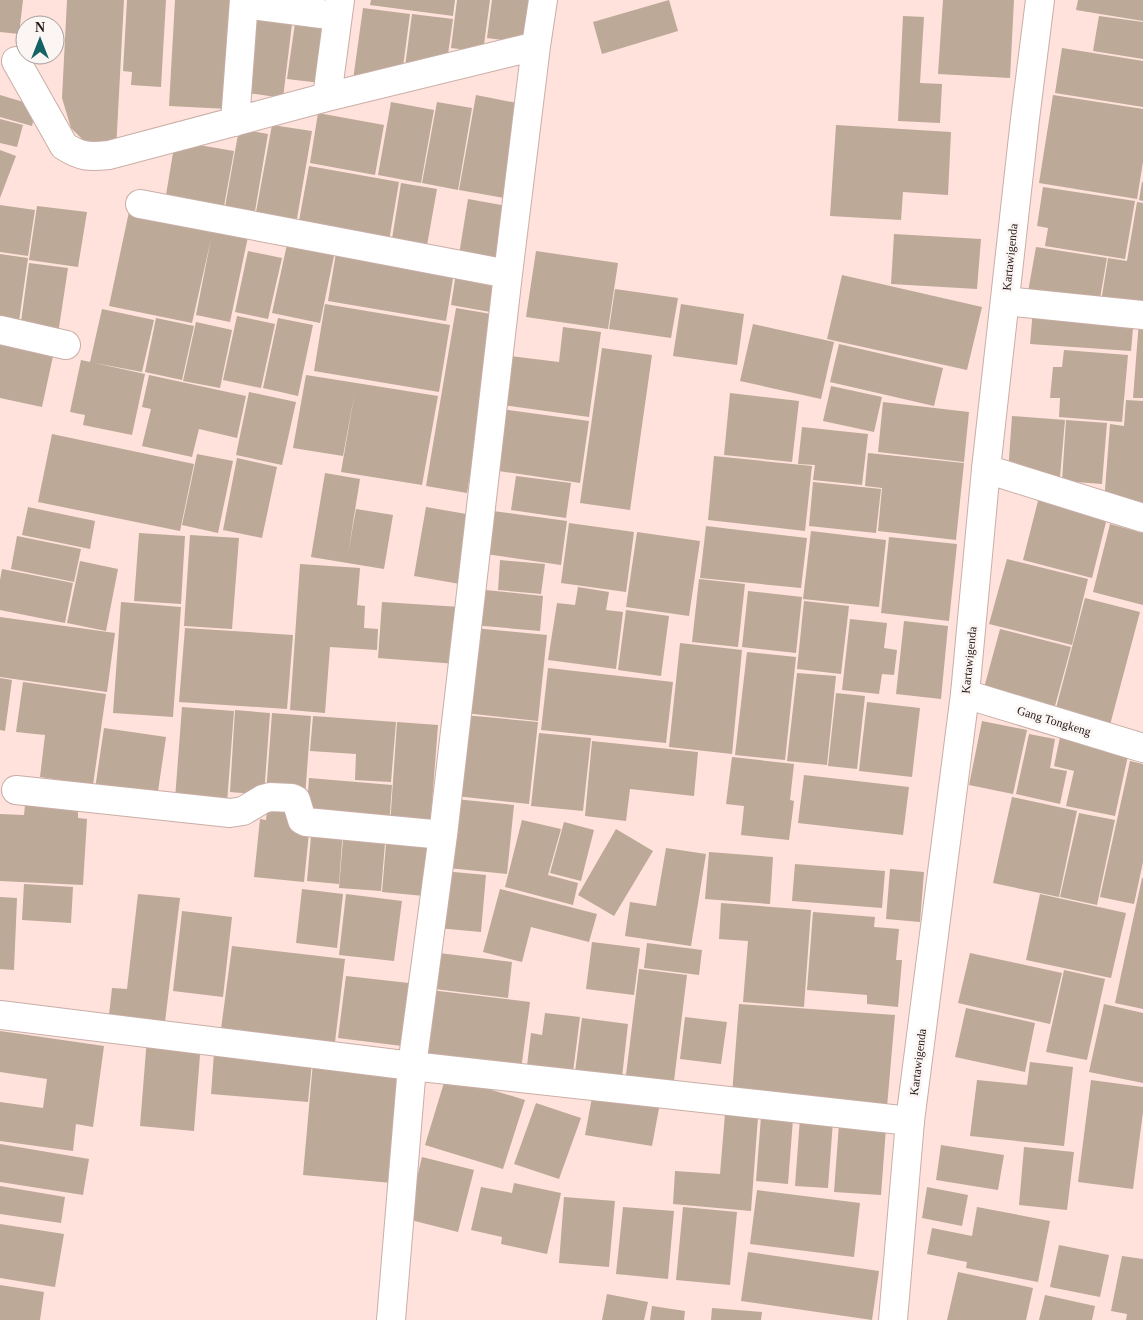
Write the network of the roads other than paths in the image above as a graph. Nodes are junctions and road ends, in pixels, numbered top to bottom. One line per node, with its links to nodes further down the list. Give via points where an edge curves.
1 (544, 0): 5 (street)
2 (1040, 0): 11 (street, Kartawigenda)
3 (244, 2): 4 (street); 8 (street)
4 (339, 8): 7 (street)
5 (536, 46): 7 (street); 10 (street)
6 (19, 65): 8 (street, via 64,146 76,154 92,157 109,155)
7 (327, 97): 8 (street)
8 (235, 122)
9 (140, 204): 10 (street)
10 (508, 274): 20 (street)
11 (1005, 301): 12 (street); 15 (street, Kartawigenda)
12 (1143, 315)
13 (0, 330): 14 (street)
14 (66, 345)
15 (986, 469): 16 (street); 17 (street, Kartawigenda)
16 (1143, 518)
17 (965, 694): 18 (street, Gang Tongkeng); 23 (street, Kartawigenda)
18 (1143, 748)
19 (16, 790): 20 (street, via 230,813 243,811 263,799 292,798 306,822)
20 (443, 836): 22 (street)
21 (0, 1015): 22 (street)
22 (412, 1066): 23 (street); 24 (street)
23 (910, 1121): 25 (street, Kartawigenda)
24 (391, 1320)
25 (893, 1320)

